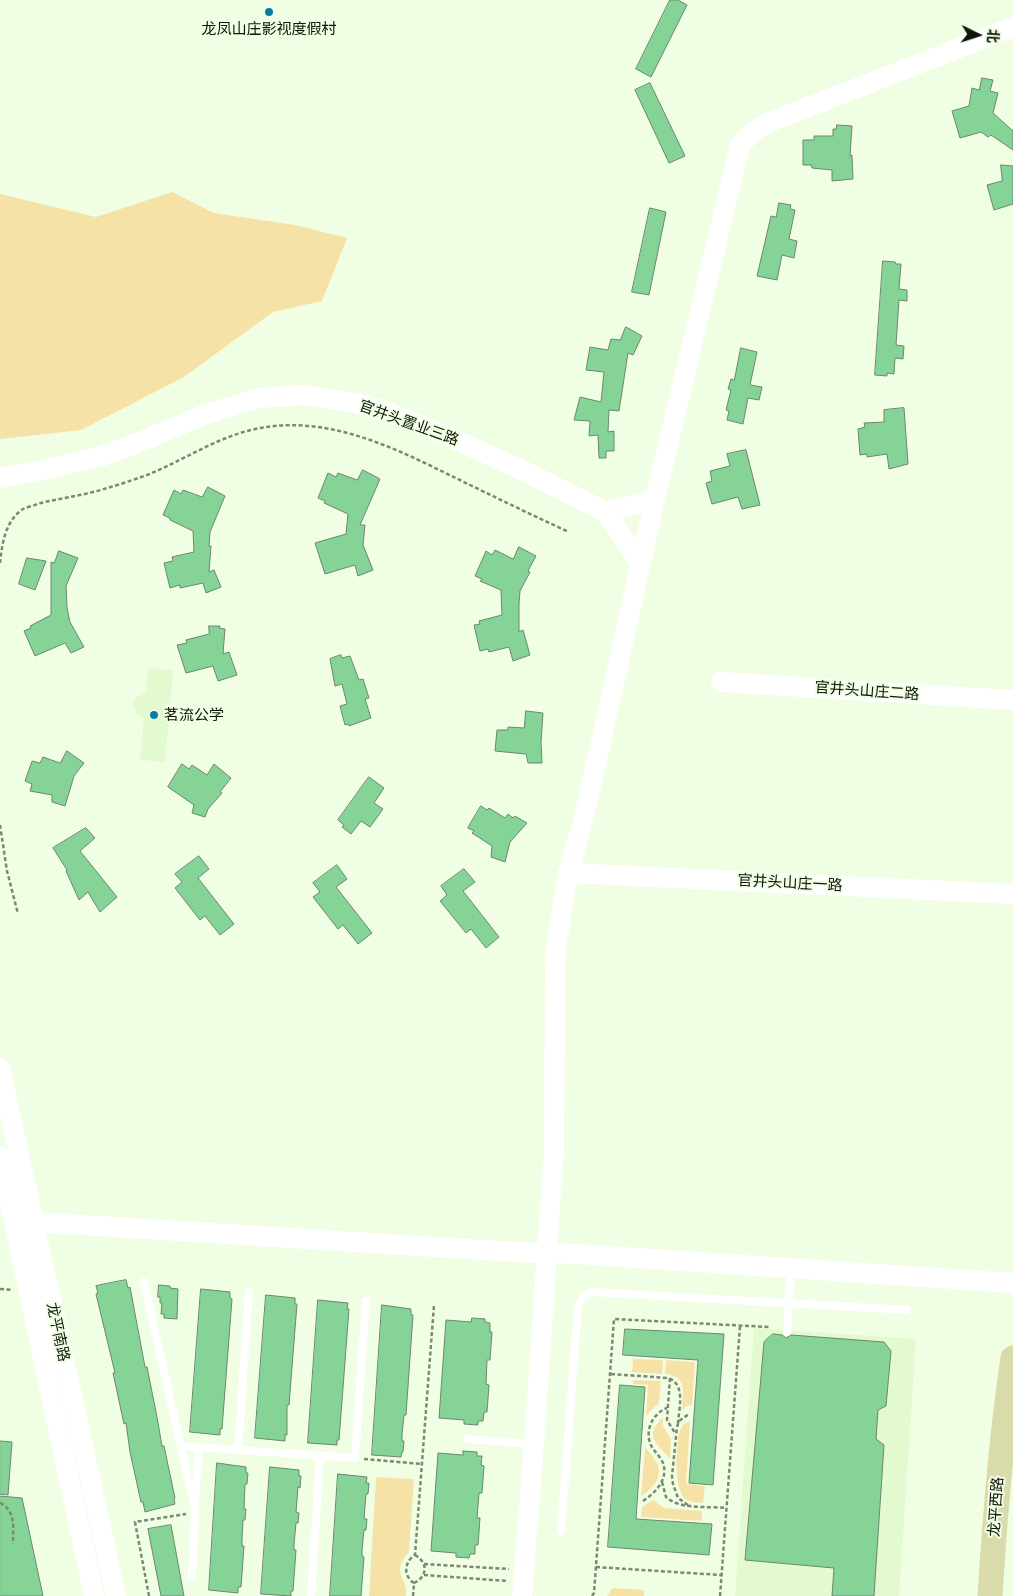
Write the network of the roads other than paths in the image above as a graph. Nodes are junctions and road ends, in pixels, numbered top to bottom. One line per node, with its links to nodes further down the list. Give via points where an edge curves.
1 (1013, 27): 3 (street, via 770,122 754,131 740,145)
2 (0, 478): 4 (street, 官井头置业三路, via 102,456 204,415 258,398 304,395 356,403 408,420 506,462)
3 (655, 499): 4 (street); 5 (street)
4 (606, 512): 5 (street, 官井头置业三路)
5 (640, 563): 8 (street, via 582,828)
6 (721, 682): 7 (street, 官井头山庄二路)
7 (1013, 700)
8 (568, 873): 9 (street, 官井头山庄一路); 13 (street, via 556,948 554,1149)
9 (1013, 894)
10 (0, 1068): 12 (street, 龙平南路)
11 (0, 1156): 33 (street, 龙平南路)
12 (34, 1222): 13 (street); 34 (street, 龙平南路)
13 (547, 1253): 14 (street); 24 (street)
14 (791, 1268): 16 (street); 19 (lane)
15 (144, 1282): 25 (lane)
16 (1013, 1283)
17 (249, 1292): 27 (lane)
18 (366, 1301): 28 (lane, via 355,1458)
19 (789, 1303): 20 (lane); 21 (lane); 30 (lane, via 592,1292 583,1296 578,1306)
20 (907, 1310)
21 (787, 1332)
22 (1013, 1358): 36 (main road, 龙平西路, via 1005,1409)
23 (466, 1439): 24 (lane)
24 (534, 1444): 32 (street)
25 (181, 1446): 26 (lane); 29 (lane)
26 (199, 1448): 27 (lane); 29 (lane)
27 (238, 1450): 28 (lane)
28 (320, 1456): 35 (lane)
29 (195, 1511): 31 (lane)
30 (561, 1530)
31 (192, 1576)
32 (515, 1589)
33 (94, 1596)
34 (116, 1596)
35 (311, 1596)
36 (990, 1596)

